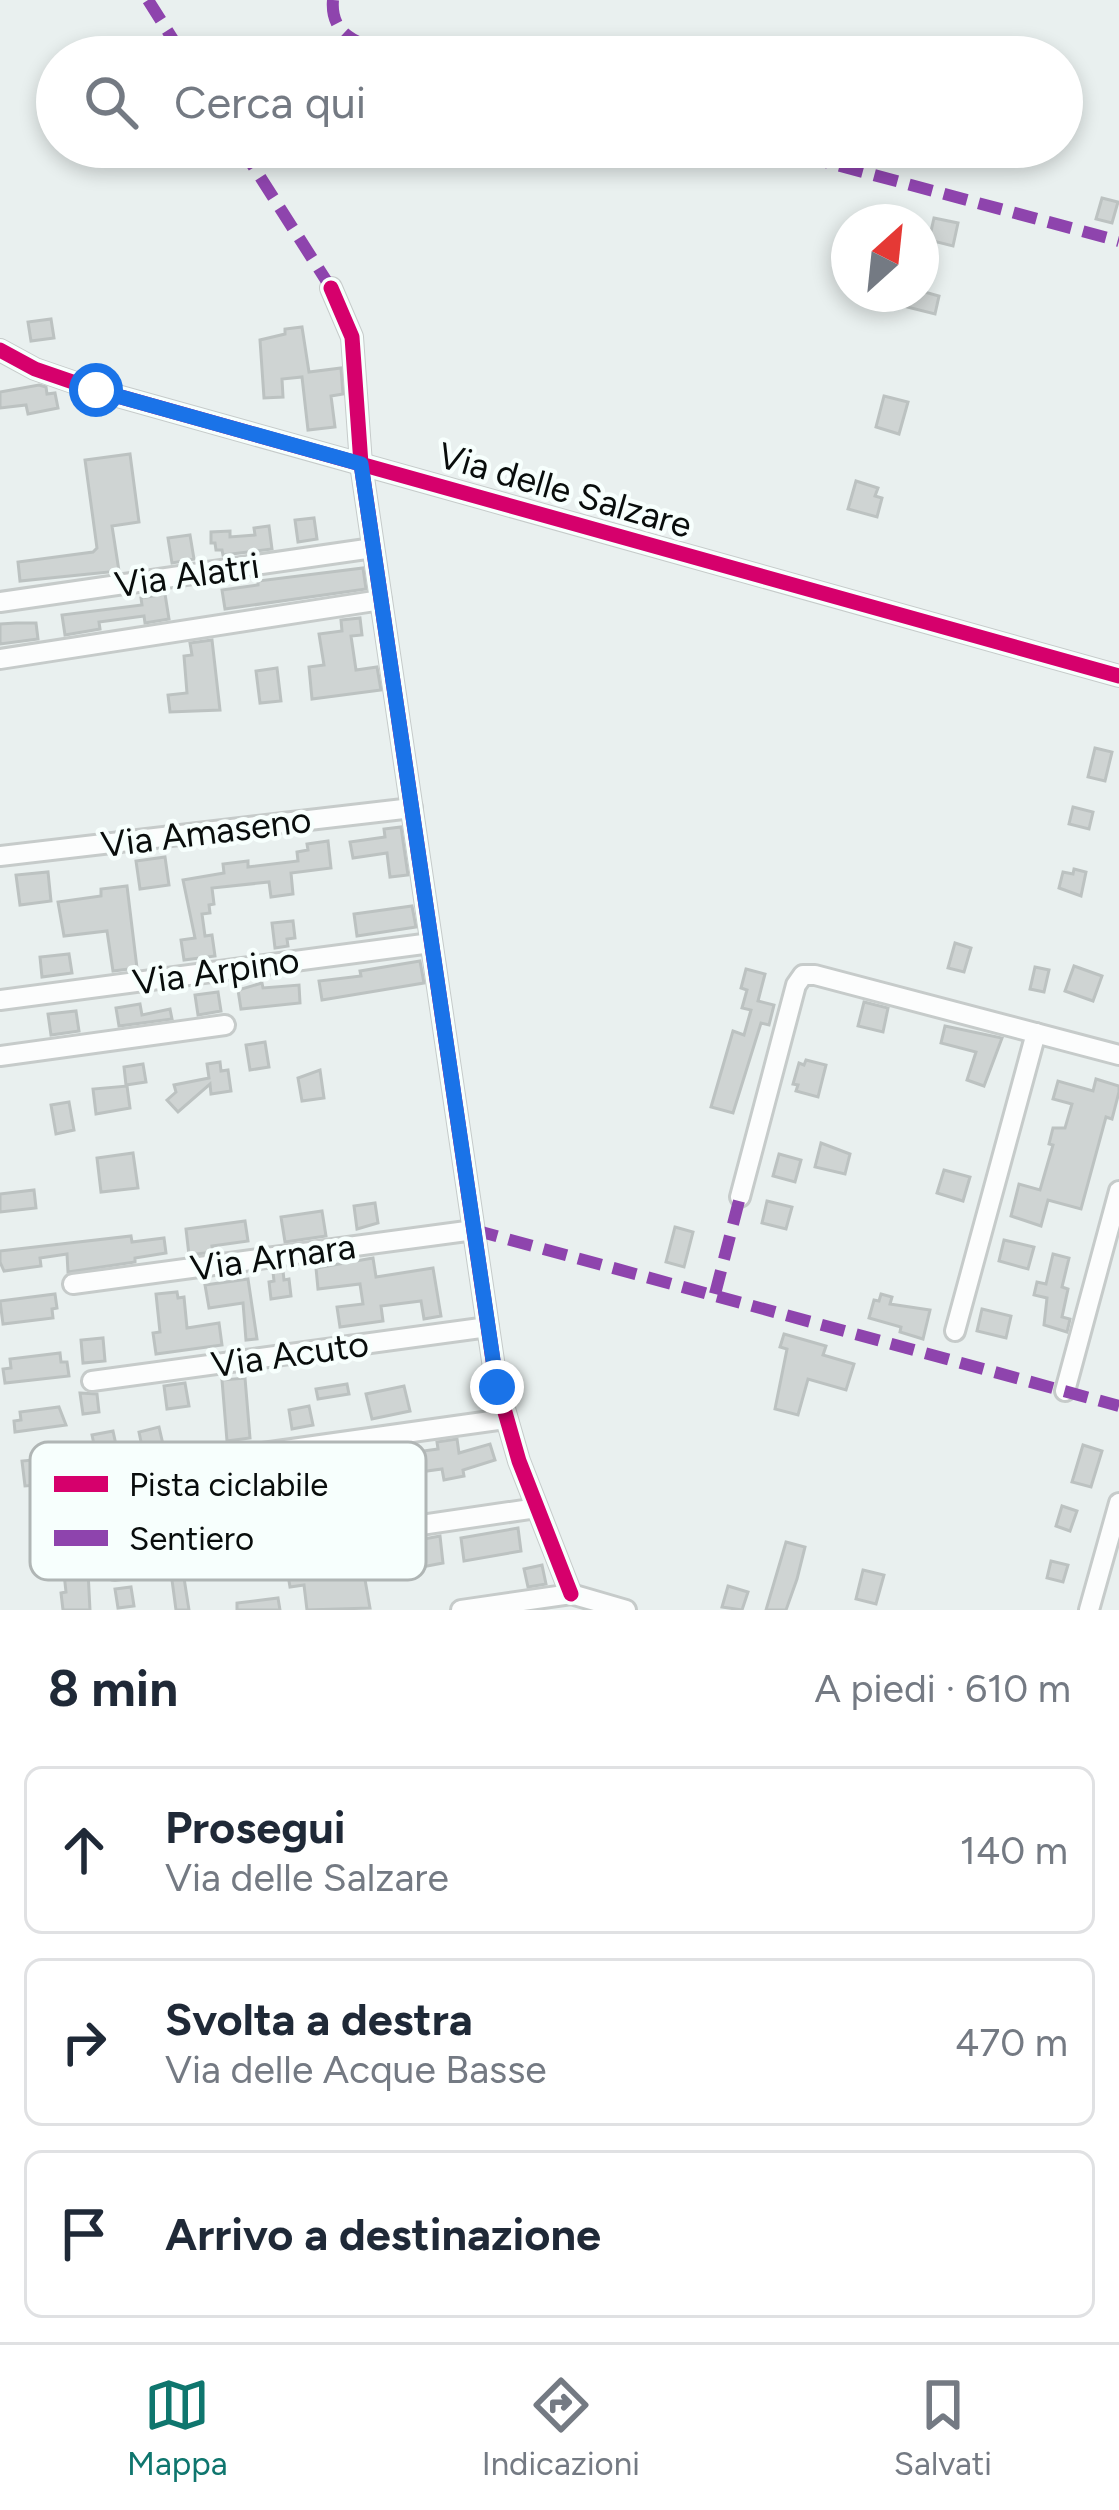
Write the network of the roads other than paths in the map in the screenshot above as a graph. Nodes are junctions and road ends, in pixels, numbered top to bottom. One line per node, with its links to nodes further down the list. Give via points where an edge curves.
1 (331, 288): 3 (street, via 352,337)
2 (0, 350): 3 (street, Via delle Salzare, via 84,387)
3 (361, 464): 4 (street); 8 (street, Via delle Salzare)
4 (374, 548): 5 (street); 6 (street, Via Alatri)
5 (381, 600): 7 (street); 9 (street)
6 (0, 602)
7 (0, 659)
8 (1119, 676)
9 (412, 808): 10 (street, Via Amaseno); 11 (street)
10 (0, 856)
11 (431, 943): 12 (street, Via Arpino); 19 (street)
12 (0, 1000)
13 (225, 1025): 16 (street)
14 (1036, 1033): 15 (street); 18 (street, via 803,975); 22 (street)
15 (1119, 1055)
16 (0, 1056)
17 (1119, 1191): 24 (street)
18 (740, 1197)
19 (474, 1230): 20 (street, Via Arnara); 21 (street)
20 (73, 1284)
21 (488, 1328): 23 (street, Via Acuto); 25 (street)
22 (955, 1331)
23 (92, 1381)
24 (1065, 1391)
25 (505, 1419): 26 (street); 28 (street)
26 (341, 1442)
27 (1119, 1503): 33 (street)
28 (537, 1508): 29 (street); 30 (street)
29 (426, 1524)
30 (571, 1594): 31 (street); 32 (street)
31 (460, 1610)
32 (626, 1610)
33 (1089, 1610)

